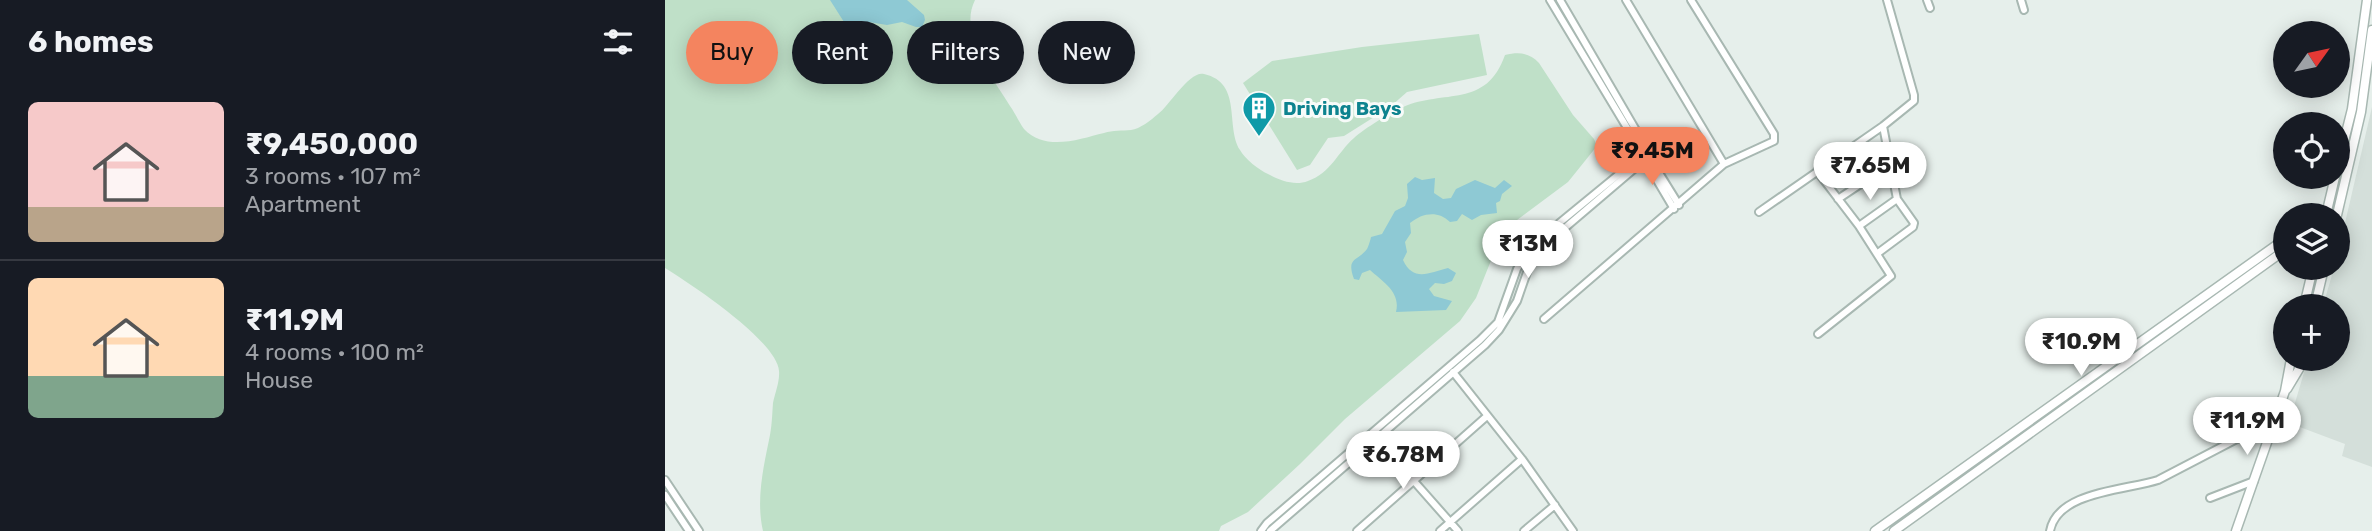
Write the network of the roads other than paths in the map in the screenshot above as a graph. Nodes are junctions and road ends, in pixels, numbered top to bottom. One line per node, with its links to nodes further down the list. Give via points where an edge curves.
1 (1550, 0): 14 (street)
2 (1560, 0): 14 (street)
3 (1626, 0): 15 (street)
4 (1691, 0): 15 (street, via 1775,137)
5 (1887, 0): 13 (street, via 1915,95 1914,101)
6 (1927, 0): 9 (street)
7 (2021, 0): 10 (street)
8 (2367, 0): 12 (street)
9 (1930, 8)
10 (2024, 10)
11 (2372, 30): 20 (street, via 2361,112)
12 (2350, 117)
13 (1882, 127): 16 (street); 17 (street)
14 (1644, 155): 21 (street); 29 (street, via 1529,247 1498,322)
15 (1724, 164): 21 (street)
16 (1889, 165): 18 (street); 19 (street)
17 (1817, 171): 18 (street); 22 (street)
18 (1838, 199): 23 (street)
19 (1897, 199): 23 (street); 25 (street, via 1913,227)
20 (2338, 203)
21 (1676, 207): 27 (street)
22 (1759, 212)
23 (1859, 226): 25 (street)
24 (2273, 248): 53 (street)
25 (1878, 253): 28 (street, via 1890,278)
26 (2273, 259): 54 (street)
27 (1544, 319)
28 (1818, 334)
29 (1452, 371): 33 (street); 35 (street)
30 (2289, 371): 32 (street)
31 (2298, 371): 32 (street)
32 (2285, 391): 34 (street)
33 (1487, 416): 36 (street); 38 (street)
34 (2277, 418): 39 (street); 55 (street, via 2158,480 2079,499 2056,517)
35 (1374, 436): 38 (street); 46 (street); 47 (street)
36 (1522, 459): 42 (street); 43 (street)
37 (665, 480): 45 (street)
38 (1413, 481): 43 (street); 48 (street)
39 (2254, 481): 41 (street); 56 (street)
40 (665, 495): 44 (street)
41 (2210, 498)
42 (1555, 505): 51 (street); 52 (street)
43 (1451, 522): 49 (street); 50 (street)
44 (689, 531)
45 (699, 531)
46 (1261, 531)
47 (1270, 531)
48 (1357, 531)
49 (1440, 531)
50 (1458, 531)
51 (1524, 531)
52 (1573, 531)
53 (1875, 531)
54 (1894, 531)
55 (2050, 531)
56 (2237, 531)

